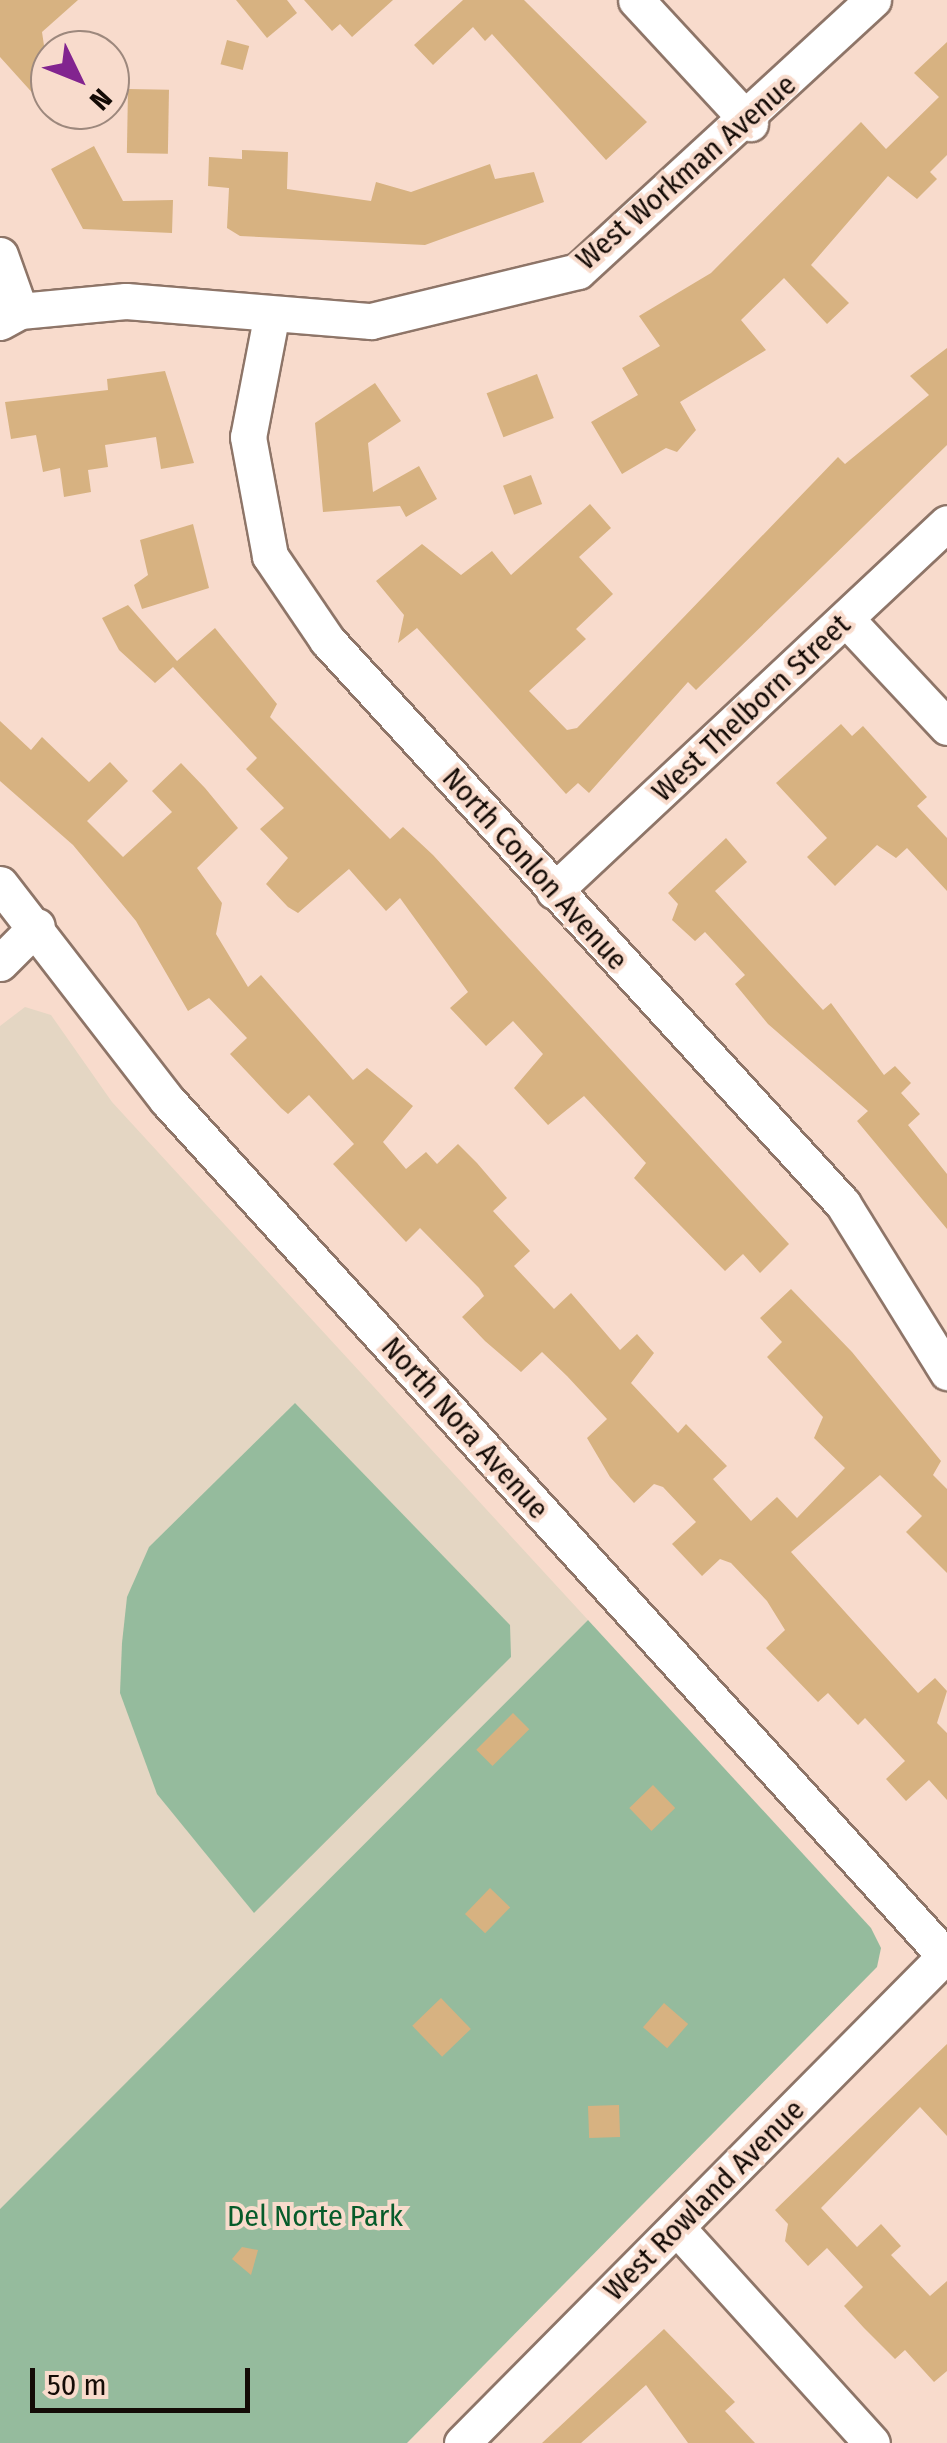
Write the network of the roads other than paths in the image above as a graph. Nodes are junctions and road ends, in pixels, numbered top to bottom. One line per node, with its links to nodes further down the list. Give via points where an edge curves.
1 (636, 0): 3 (street)
2 (873, 0): 3 (street, West Workman Avenue)
3 (750, 123): 6 (street, West Workman Avenue, via 578,271 371,321)
4 (0, 255): 5 (street)
5 (10, 316): 6 (street, West Workman Avenue, via 126,301)
6 (271, 318): 11 (street, North Conlon Avenue, via 248,437 270,556 327,640)
7 (947, 523): 8 (street, West Thelborn Street)
8 (846, 619): 9 (street); 11 (street, West Thelborn Street)
9 (947, 726)
10 (0, 884): 12 (street, North Nora Avenue)
11 (554, 891): 14 (street, North Conlon Avenue, via 842,1204)
12 (38, 926): 13 (street); 15 (street, North Nora Avenue, via 168,1100)
13 (0, 963)
14 (947, 1372)
15 (946, 1957): 16 (street, West Rowland Avenue)
16 (676, 2228): 17 (street, West Rowland Avenue); 18 (street)
17 (462, 2443)
18 (872, 2443)

